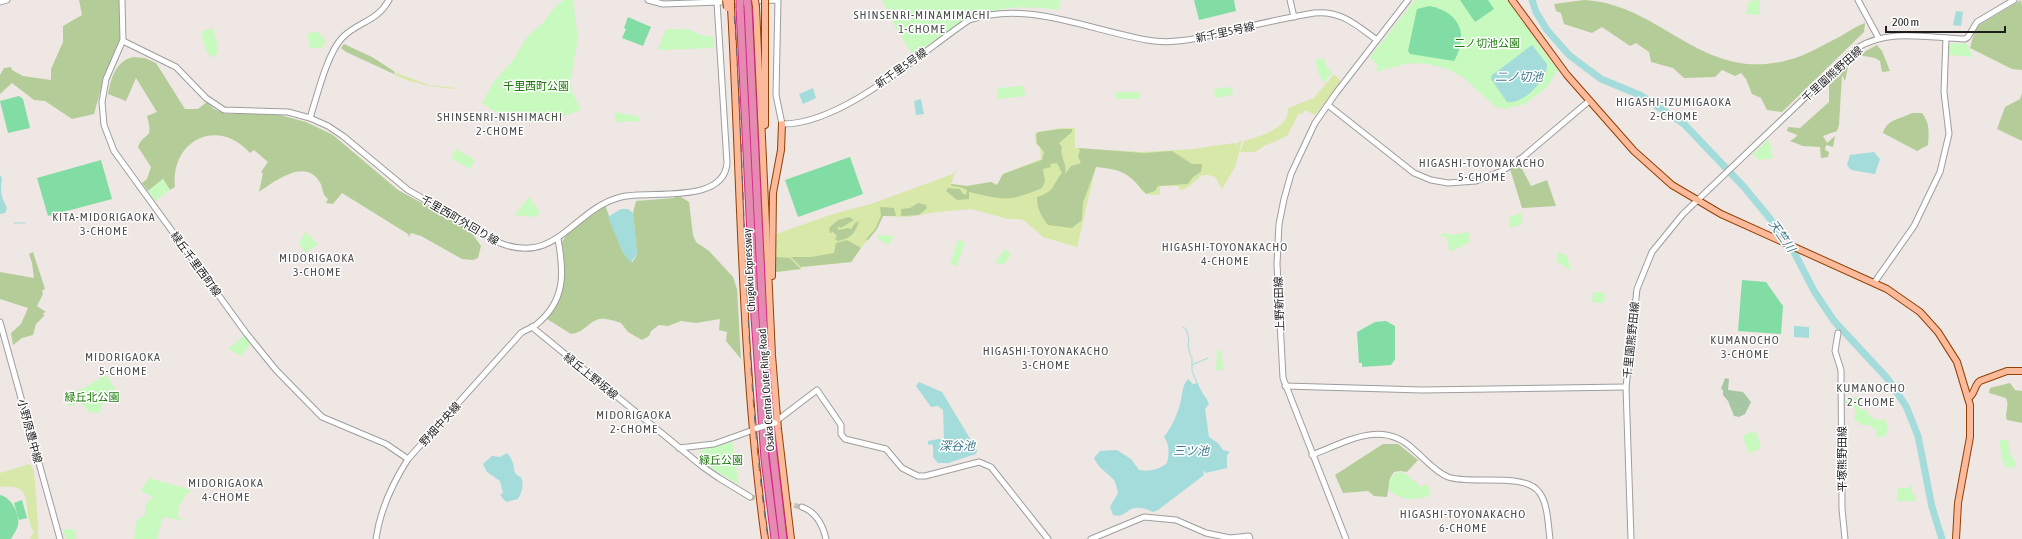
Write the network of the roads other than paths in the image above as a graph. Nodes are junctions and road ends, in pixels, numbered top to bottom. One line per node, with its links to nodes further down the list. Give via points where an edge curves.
1 (7, 0): 13 (street)
2 (122, 0): 25 (street, 緑丘千里西町線)
3 (389, 0): 28 (street, via 376,16 349,32 338,44)
4 (648, 0): 14 (street, via 663,4)
5 (726, 0): 18 (main road, bridge)
6 (731, 0): 18 (main road, Osaka Central Outer Ring Road, bridge)
7 (778, 0): 14 (street); 29 (street, via 776,95)
8 (1290, 0): 21 (street)
9 (1408, 0): 24 (street, 上野新田線)
10 (1512, 0): 26 (main road, via 1553,58)
11 (1858, 0): 22 (street)
12 (2014, 0): 23 (street, 千里園熊野田線, via 1977,22 1967,38)
13 (0, 2)
14 (717, 2): 32 (street, 千里西町外回り線, via 727,163 720,179 713,187 702,191 636,195 609,200 589,211)
15 (756, 3): 30 (main road, Osaka Central Outer Ring Road)
16 (765, 3): 30 (main road)
17 (744, 4): 52 (highway, Chugoku Expressway, via 755,317 765,459); 53 (highway, Chugoku Expressway, via 762,321)
18 (729, 8): 43 (main road, Osaka Central Outer Ring Road)
19 (998, 8): 29 (street, 新千里5号線, via 969,20 849,105 797,124)
20 (1040, 9): 21 (street, 新千里5号線, via 1134,37 1160,42 1189,40)
21 (1294, 17): 24 (street, 新千里5号線, via 1318,12 1338,14 1352,20)
22 (1878, 37): 23 (street, 千里園熊野田線); 31 (street, 千里園熊野田線, via 1845,58)
23 (1946, 38): 33 (street, via 1944,92 1949,134 1940,172 1910,233)
24 (1377, 40): 27 (street, 上野新田線)
25 (123, 41): 28 (street, 千里西町外回り線, via 176,67 206,98 224,110 280,111); 46 (street, 緑丘千里西町線, via 106,79 102,102 104,125 114,151 246,333 276,370 322,417 386,444)
26 (1589, 101): 27 (street, via 1523,158 1502,172 1476,180 1448,183 1414,173); 31 (main road, via 1650,167)
27 (1328, 105): 39 (street, 上野新田線, via 1315,123 1297,160 1279,224 1278,299)
28 (310, 118): 32 (street, 千里西町外回り線, via 340,134 408,190 500,243 526,249)
29 (782, 124): 34 (main road, via 781,150 773,193 773,268)
30 (764, 168): 34 (main road, Osaka Central Outer Ring Road)
31 (1698, 202): 33 (main road); 40 (street, 千里園熊野田線, via 1683,214 1657,245 1642,274 1637,289)
32 (558, 239): 36 (street, via 562,274 560,291 549,311)
33 (1874, 283): 41 (main road, via 1911,305 1938,332 1957,362)
34 (770, 289): 42 (main road, Osaka Central Outer Ring Road)
35 (0, 322): 49 (street, 小野原豊中線)
36 (532, 327): 44 (street, 緑丘上野坂線); 46 (street, 野畑中央線, via 522,333)
37 (1838, 333): 62 (street, 平塚熊野田線, via 1835,351 1841,370 1842,509)
38 (2022, 371): 41 (main road, via 2007,371 1980,381 1972,396)
39 (1285, 386): 40 (street, via 1422,390); 45 (street, 上野新田線)
40 (1626, 387): 61 (street, 千里園熊野田線)
41 (1968, 398): 63 (main road, via 1970,437 1958,503)
42 (776, 421): 43 (street, bridge); 54 (main road, Osaka Central Outer Ring Road); 56 (street, via 817,390 841,425 841,434 845,439 886,449 911,475 925,476 979,462 990,467)
43 (755, 429): 44 (street, via 714,444); 51 (main road, Osaka Central Outer Ring Road)
44 (680, 448): 47 (street, 緑丘上野坂線, via 719,478)
45 (1312, 455): 59 (street, 上野新田線); 60 (street, via 1366,434 1395,436 1406,442 1447,477 1529,484 1539,492 1544,504)
46 (408, 459): 50 (street, 野畑中央線, via 397,476 378,520)
47 (750, 497)
48 (802, 507): 55 (street, via 820,522)
49 (60, 539)
50 (376, 539)
51 (765, 539)
52 (775, 539)
53 (783, 539)
54 (791, 539)
55 (826, 539)
56 (1048, 539)
57 (1091, 539): 58 (street, via 1144,517 1176,520 1206,533 1230,538 1249,536)
58 (1250, 539)
59 (1346, 539)
60 (1550, 539)
61 (1631, 539)
62 (1845, 539)
63 (1956, 539)

